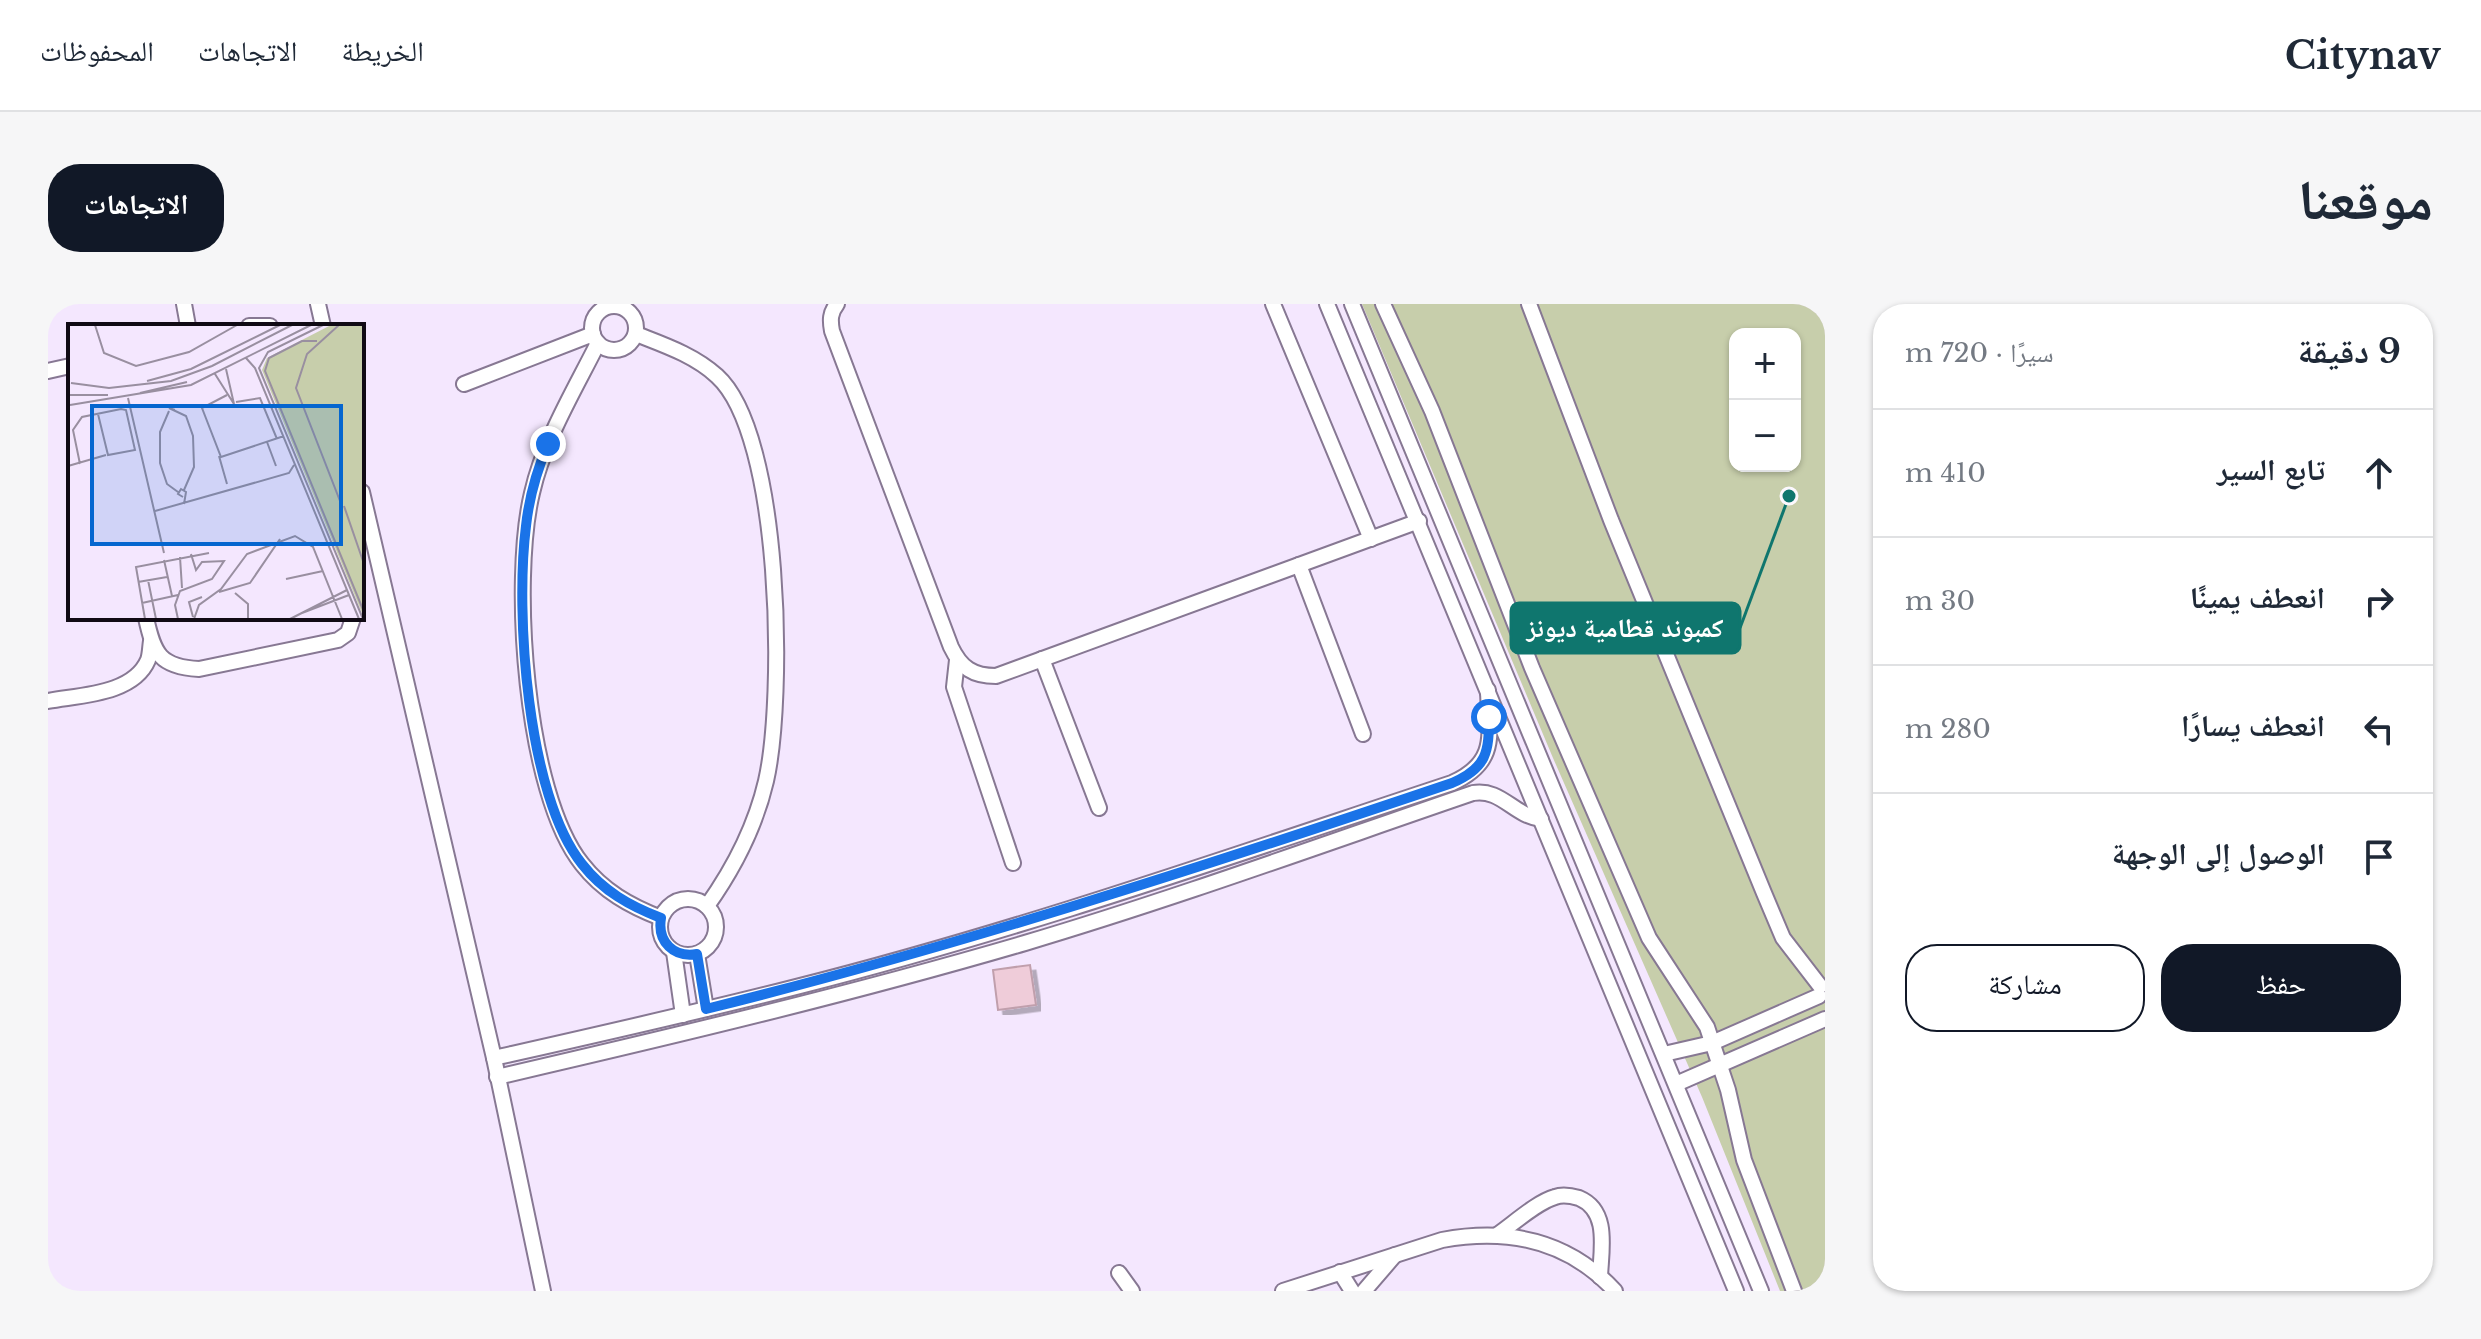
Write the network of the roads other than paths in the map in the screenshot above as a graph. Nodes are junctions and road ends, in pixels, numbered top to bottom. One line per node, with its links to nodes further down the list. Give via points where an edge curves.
1 (184, 304): 11 (street)
2 (318, 304): 12 (street)
3 (837, 304): 26 (street, via 832,331)
4 (1273, 304): 20 (street)
5 (1327, 304): 19 (street)
6 (1352, 304): 45 (street)
7 (1385, 304): 44 (street, via 1532,668 1649,938 1699,1013)
8 (1529, 304): 39 (street, via 1611,520 1783,938)
9 (621, 305): 10 (street); 13 (street, via 637,323)
10 (598, 308): 14 (street, via 592,327)
11 (188, 324)
12 (323, 324)
13 (636, 334): 14 (street, via 620,350 608,350); 33 (street, via 694,360 729,391 757,457 766,518 778,667 773,744 743,848)
14 (595, 339): 17 (street); 34 (street, via 555,428 526,526 532,713 545,789 580,863 616,897)
15 (68, 366): 16 (street)
16 (48, 371)
17 (464, 384)
18 (364, 501): 46 (street)
19 (1419, 521): 20 (street); 27 (street)
20 (1371, 539): 21 (street)
21 (1299, 565): 25 (street); 29 (street)
22 (146, 620): 24 (street)
23 (352, 620): 24 (street, via 348,633 338,640 199,669 178,668 160,658)
24 (151, 641): 28 (street, via 148,661 125,683)
25 (1042, 659): 26 (street, via 996,676 981,676); 30 (street)
26 (957, 660): 32 (street, via 954,687)
27 (1488, 690): 31 (street); 37 (street, via 1489,743 1471,775 1140,886)
28 (48, 701)
29 (1363, 734)
30 (1099, 808)
31 (1541, 819): 38 (street, via 1521,813 1492,793 1473,793 1230,878); 61 (street)
32 (1013, 863)
33 (707, 906): 34 (street, via 681,900); 36 (street, via 715,920 715,937)
34 (661, 918): 35 (street, via 663,941)
35 (674, 952): 36 (street); 42 (street)
36 (697, 954): 40 (street)
37 (903, 957): 38 (street); 40 (street)
38 (909, 974): 48 (street)
39 (1821, 986): 41 (street); 44 (street)
40 (706, 1009): 42 (street)
41 (1825, 1011)
42 (683, 1015): 46 (street)
43 (1825, 1019): 47 (street)
44 (1712, 1043): 45 (street); 47 (street)
45 (1664, 1054): 49 (street)
46 (494, 1058): 48 (street)
47 (1719, 1064): 49 (street); 63 (street, via 1744,1160)
48 (497, 1077): 56 (street)
49 (1676, 1084): 62 (street)
50 (1497, 1235): 51 (street, via 1442,1240); 54 (street, via 1549,1245); 54 (street, via 1555,1196 1587,1201 1602,1230)
51 (1396, 1254): 52 (street); 59 (street)
52 (1340, 1272): 55 (street); 58 (street)
53 (1119, 1273): 57 (street)
54 (1600, 1277): 60 (street)
55 (1294, 1289)
56 (543, 1291)
57 (1132, 1291)
58 (1352, 1291)
59 (1364, 1291)
60 (1615, 1291)
61 (1736, 1291)
62 (1761, 1291)
63 (1794, 1291)

